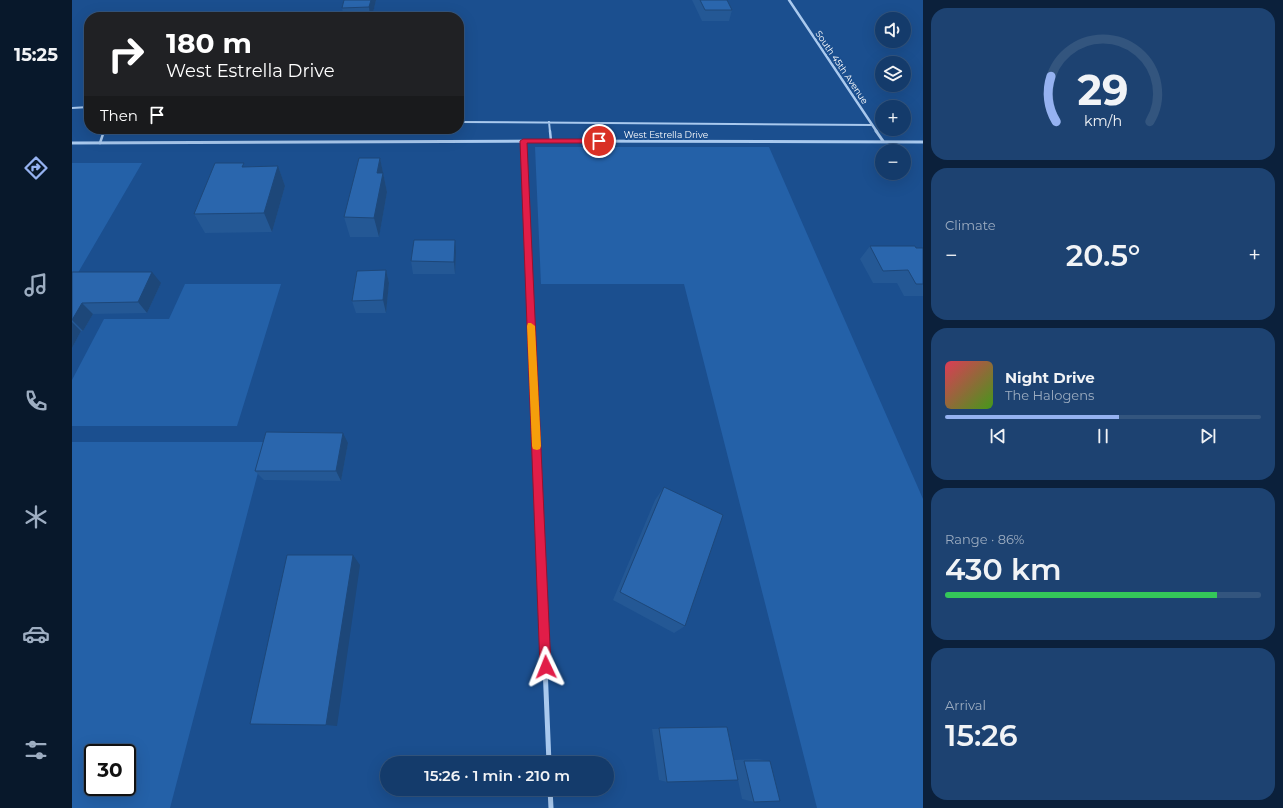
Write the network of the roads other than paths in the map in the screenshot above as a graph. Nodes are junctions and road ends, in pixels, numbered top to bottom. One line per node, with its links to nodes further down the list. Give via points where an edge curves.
1 (789, 0): 6 (street, South 45th Avenue)
2 (84, 107): 3 (lane)
3 (72, 108)
4 (464, 122): 5 (lane)
5 (549, 122): 6 (lane); 9 (lane)
6 (872, 125): 10 (street, South 45th Avenue)
7 (103, 134): 13 (lane)
8 (523, 141): 9 (street, West Estrella Drive); 13 (street, West Estrella Drive); 14 (street)
9 (551, 141): 10 (street, West Estrella Drive)
10 (883, 142): 11 (street, West Estrella Drive)
11 (923, 142)
12 (72, 143): 13 (street, West Estrella Drive)
13 (100, 143)
14 (549, 756)
15 (550, 796): 16 (street)
16 (551, 808)

